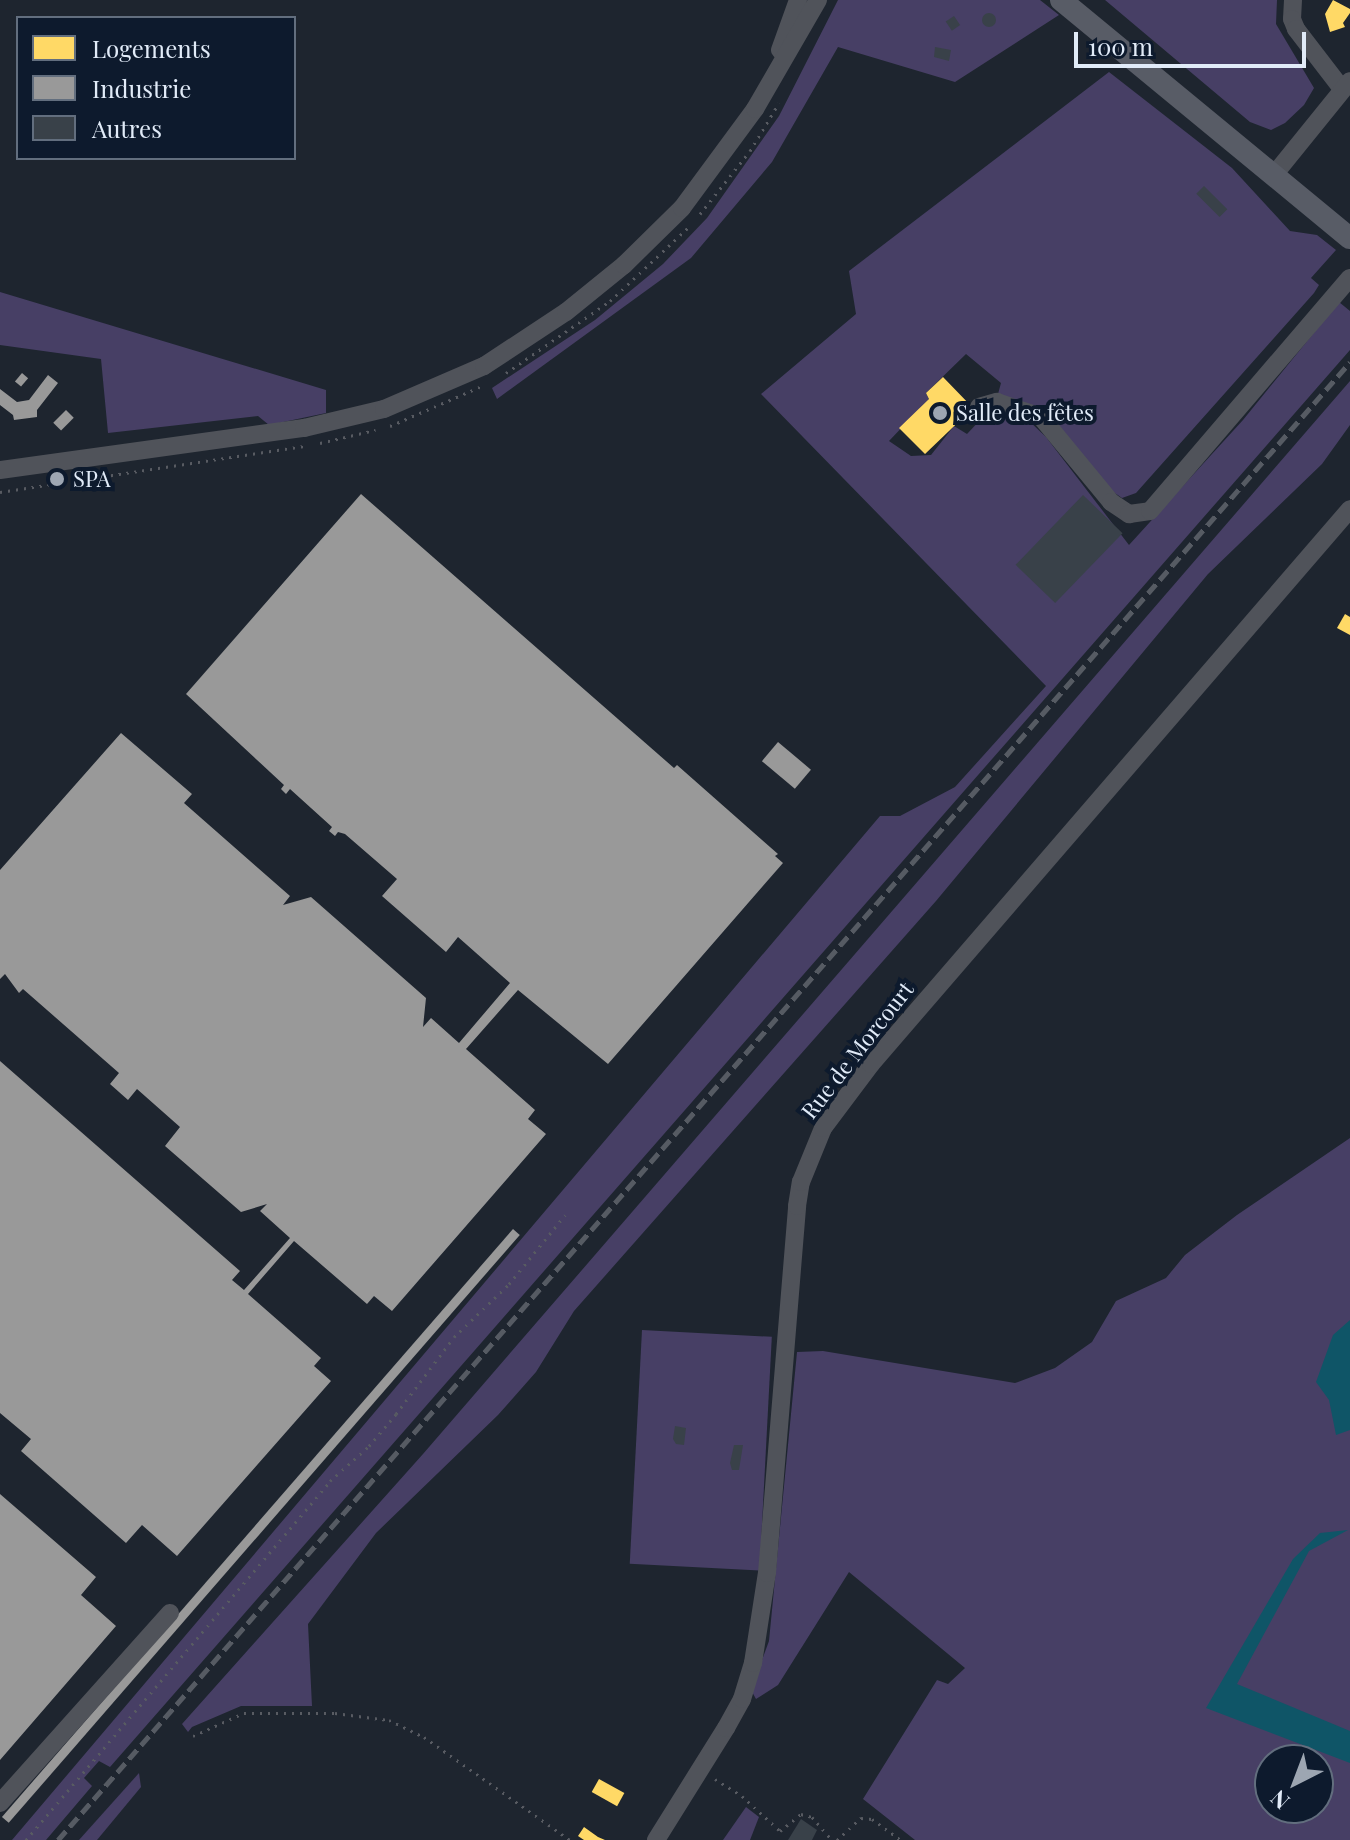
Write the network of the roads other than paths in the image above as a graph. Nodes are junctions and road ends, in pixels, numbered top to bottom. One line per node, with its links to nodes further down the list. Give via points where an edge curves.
1 (798, 0): 6 (street)
2 (818, 0): 6 (street)
3 (1061, 0): 7 (main road)
4 (1293, 0): 5 (street, via 1296,29)
5 (1346, 85): 7 (street)
6 (755, 109): 11 (street, via 682,208 634,256 566,312 458,378 384,409 304,428)
7 (1273, 176): 8 (main road)
8 (1350, 238)
9 (1350, 278): 10 (street, via 1150,511 1129,514 1111,502 1041,417 997,402)
10 (979, 407)
11 (0, 470)
12 (1350, 509): 15 (street, Rue de Morcourt, via 881,1053 823,1128 797,1206 762,1616 742,1699)
13 (170, 1613): 14 (street)
14 (0, 1803)
15 (656, 1840)

